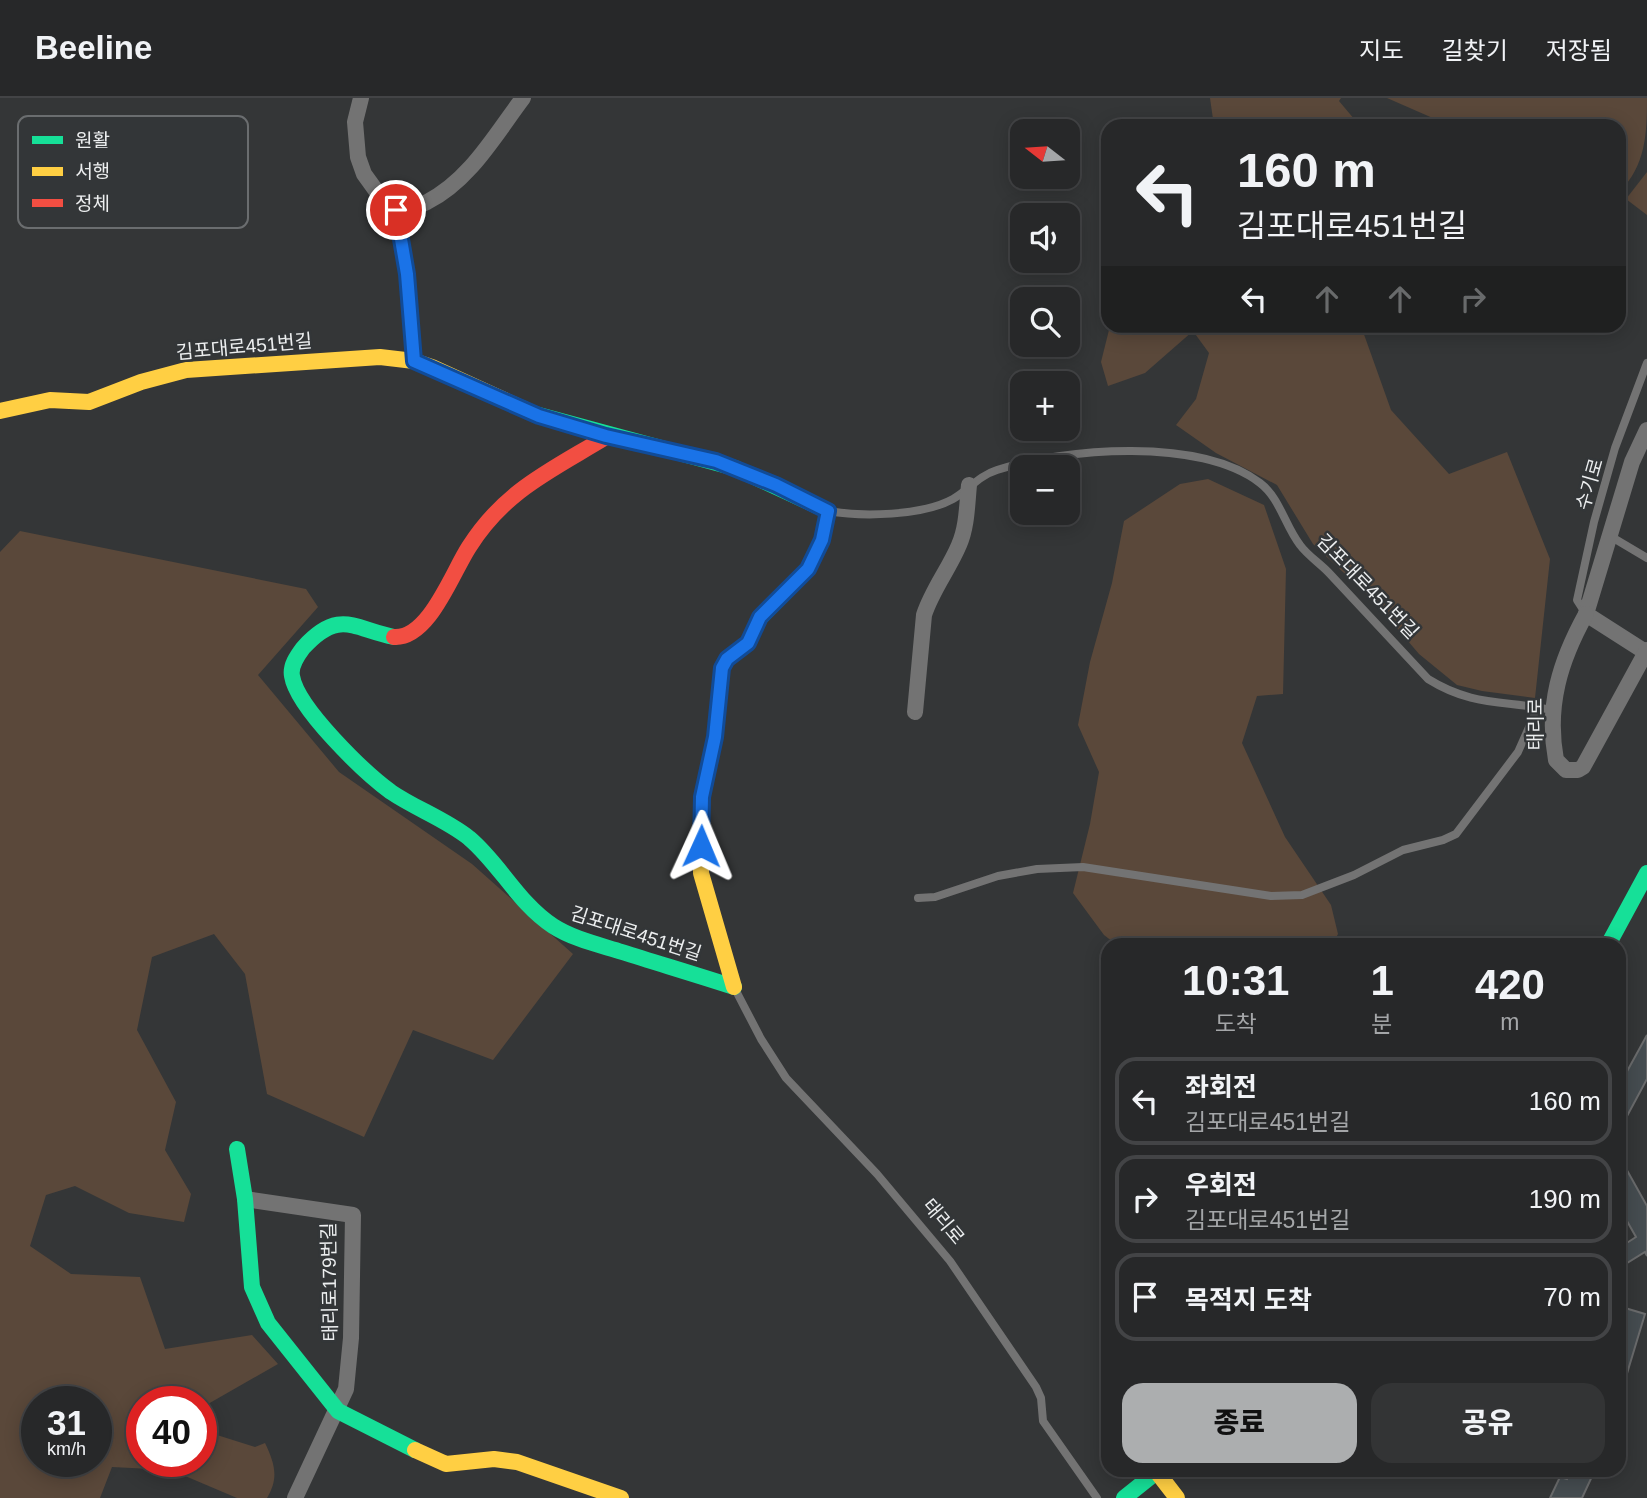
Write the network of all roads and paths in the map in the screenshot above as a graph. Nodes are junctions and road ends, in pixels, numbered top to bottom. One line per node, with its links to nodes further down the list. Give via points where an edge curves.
1 (361, 98): 3 (street, via 355,121 358,157 370,183)
2 (523, 98): 3 (street, via 453,186 425,203)
3 (396, 210): 4 (street)
4 (414, 361): 6 (street, 김포대로451번길, via 356,356 216,366 141,382 89,402 50,400); 8 (street, 김포대로451번길, via 539,416)
5 (1647, 363): 14 (lane, 수기로, via 1615,448 1587,549 1577,595)
6 (0, 411)
7 (1647, 430): 9 (street, 태리로)
8 (606, 436): 11 (street, 김포대로451번길, via 735,468); 21 (street, 김포대로451번길, via 500,506 415,633 395,637 360,624 335,625 310,640 297,655 292,679 307,706 360,764 389,790 472,841 543,919 593,943)
9 (1643, 450): 12 (street, 태리로)
10 (969, 485): 11 (lane, 김포대로451번길, via 957,497 927,507 864,514); 16 (lane, 김포대로451번길, via 997,470 1077,453 1143,451 1235,469 1263,485 1300,546 1428,679 1476,700); 17 (street, via 960,544 925,615)
11 (828, 511): 21 (street, 김포대로451번길, via 822,540 808,569 760,617 748,643 722,668 715,737 702,797 701,873)
12 (1610, 536): 13 (lane); 14 (street, 태리로)
13 (1647, 558)
14 (1586, 614): 15 (street, 태리로); 16 (street, 태리로)
15 (1646, 652): 16 (street, 태리로, via 1578,770 1566,770 1556,760)
16 (1545, 708): 19 (lane, via 1456,834 1403,850 1302,895 1271,896 1083,867 998,876 935,897)
17 (915, 712)
18 (1647, 873): 20 (street)
19 (918, 898)
20 (1612, 938)
21 (734, 987): 29 (lane, 태리로, via 786,1078 877,1174 960,1274 1036,1387 1043,1421)
22 (237, 1149): 23 (street, 태리로179번길)
23 (244, 1199): 24 (street, 태리로179번길, via 248,1264 258,1307); 24 (street, 태리로179번길, via 353,1215 349,1368)
24 (338, 1411): 27 (street, 태리로179번길); 28 (street, 태리로179번길, via 438,1462 455,1465 499,1458)
25 (1150, 1477): 30 (street)
26 (1162, 1477): 31 (street)
27 (295, 1498)
28 (621, 1498)
29 (1097, 1498)
30 (1124, 1498)
31 (1177, 1498)

